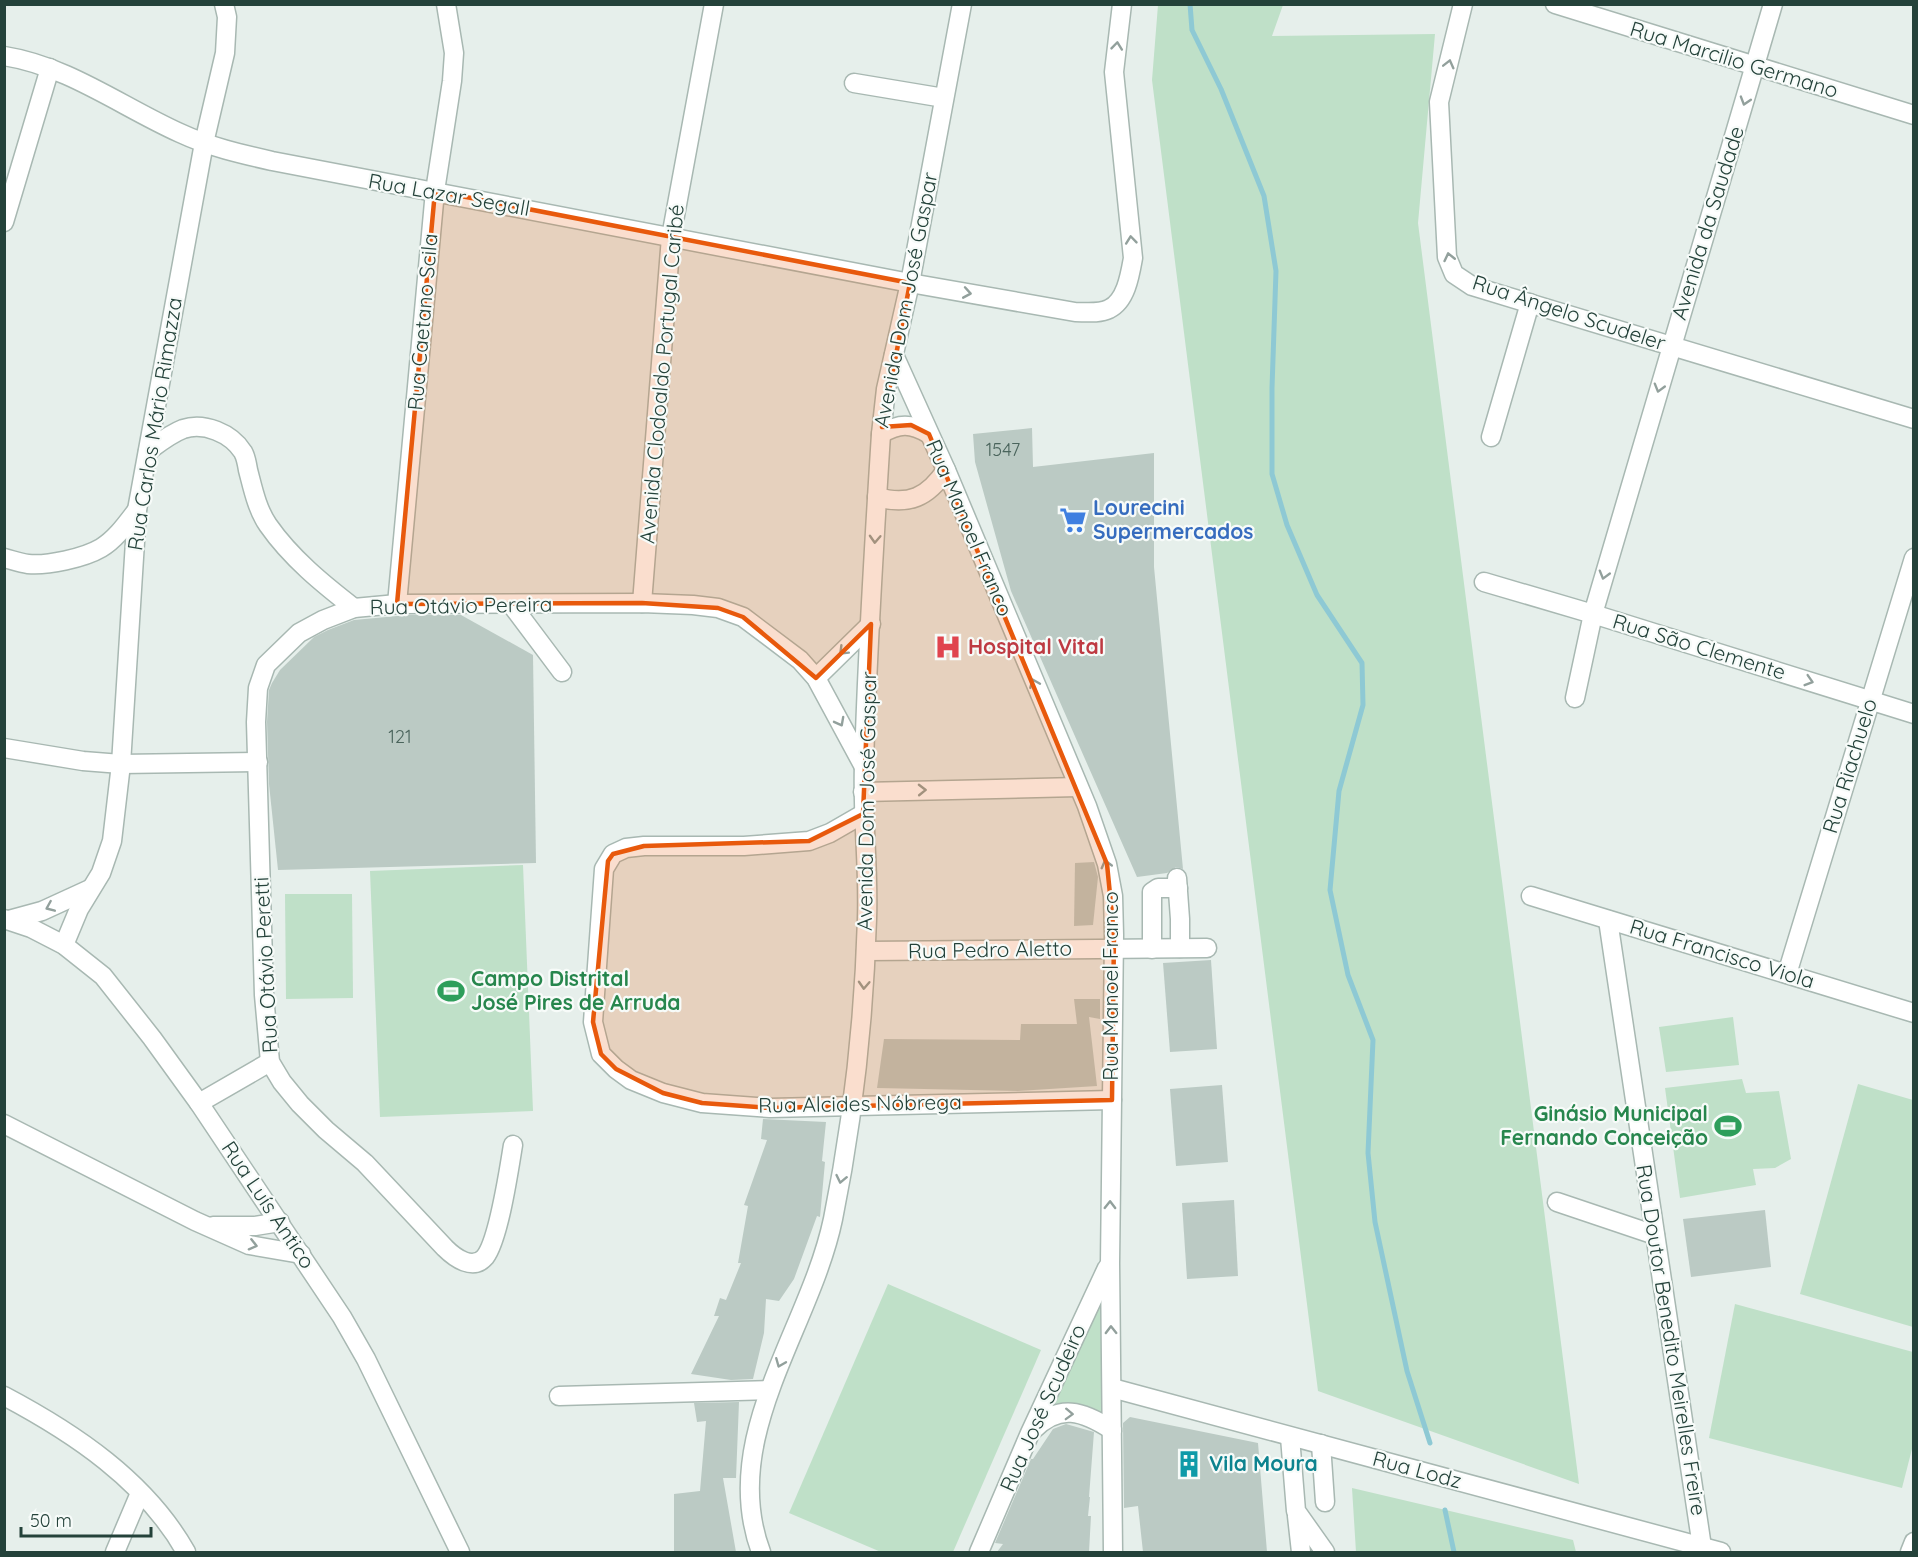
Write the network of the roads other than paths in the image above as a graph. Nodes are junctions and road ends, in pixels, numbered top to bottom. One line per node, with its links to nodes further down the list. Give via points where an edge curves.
1 (224, 4): 15 (street, Rua Carlos Mário Rimazza, via 225,53)
2 (446, 4): 16 (street, Rua Caetano Scila, via 453,52 452,81)
3 (714, 4): 18 (street, Avenida Clodoaldo Portugal Caribé)
4 (962, 4): 13 (street, Avenida Dom José Gaspar)
5 (1122, 4): 19 (street, Rua Lazar Segall, one-way to 5, via 1075,312 1110,309 1122,296 1133,258 1114,72)
6 (1463, 4): 20 (street, Rua Ângelo Scudeler, one-way to 6, via 1472,286 1454,274 1447,257 1439,102)
7 (1555, 4): 10 (street, Rua Marcilio Germano)
8 (1773, 4): 10 (street, Avenida da Saudade)
9 (4, 56): 11 (street, Rua Lazar Segall)
10 (1755, 66): 14 (street, Rua Marcilio Germano); 21 (street, Avenida da Saudade, one-way to 21)
11 (50, 68): 15 (street, Rua Lazar Segall); 17 (street)
12 (854, 83): 13 (street)
13 (944, 98): 19 (street, Avenida Dom José Gaspar)
14 (1914, 116)
15 (204, 142): 16 (street, Rua Lazar Segall, via 272,161); 27 (street, Rua Carlos Mário Rimazza)
16 (435, 192): 18 (street, Rua Lazar Segall); 35 (street, Rua Caetano Scila)
17 (4, 222)
18 (671, 237): 19 (street, Rua Lazar Segall); 34 (street, Avenida Clodoaldo Portugal Caribé)
19 (910, 283): 22 (street, Avenida Dom José Gaspar)
20 (1530, 303): 21 (street, Rua Ângelo Scudeler); 26 (street)
21 (1671, 345): 23 (street, Rua Ângelo Scudeler); 38 (street, Avenida da Saudade, one-way to 38)
22 (894, 355): 24 (street, Avenida Dom José Gaspar); 25 (street, Rua Manoel Franco)
23 (1914, 419)
24 (881, 434): 25 (street, via 905,425); 29 (street, Avenida Dom José Gaspar)
25 (929, 434): 28 (street, Rua Manoel Franco)
26 (1491, 437)
27 (148, 451): 30 (street, Rua Carlos Mário Rimazza); 37 (street, Rua Otávio Pereira, via 186,428 204,427 233,441 244,453 266,523 322,584)
28 (946, 471): 29 (street, via 934,488 918,496 899,501); 49 (street, Rua Manoel Franco, one-way to 28)
29 (877, 496): 39 (street, Avenida Dom José Gaspar, one-way to 39)
30 (137, 510): 31 (street, via 101,548 53,562 29,564); 47 (street, Rua Carlos Mário Rimazza)
31 (4, 558)
32 (1914, 558): 43 (street, Rua Riachuelo)
33 (1484, 582): 38 (street, Rua São Clemente)
34 (642, 603): 36 (street, Rua Otávio Pereira); 41 (street, Rua Otávio Pereira, via 718,608 743,617 800,660)
35 (397, 604): 36 (street, Rua Otávio Pereira); 37 (street, Rua Otávio Pereira)
36 (511, 604): 40 (street)
37 (354, 608): 46 (street, Rua Otávio Peretti, via 299,633 266,665 258,688)
38 (1593, 614): 42 (street, Avenida da Saudade); 43 (street, Rua São Clemente, one-way to 43)
39 (871, 624): 41 (street, one-way to 41); 48 (street, Avenida Dom José Gaspar)
40 (562, 672)
41 (816, 678): 48 (street, Rua Otávio Pereira, one-way to 48)
42 (1575, 699)
43 (1870, 700): 44 (street, Rua São Clemente); 62 (street, Rua Riachuelo)
44 (1914, 714)
45 (4, 748): 47 (street)
46 (258, 762): 47 (street); 64 (street, Rua Otávio Peretti, via 264,995)
47 (121, 764): 52 (street, Rua Carlos Mário Rimazza, via 112,841 101,873)
48 (864, 766): 50 (street, Avenida Dom José Gaspar)
49 (1078, 787): 50 (street, one-way to 49); 60 (street, Rua Manoel Franco, one-way to 49, via 1113,896 1107,864)
50 (863, 792): 51 (street, Avenida Dom José Gaspar)
51 (863, 814): 61 (street, Avenida Dom José Gaspar); 67 (street, Rua Alcides Nóbrega, via 808,841 744,846 644,846 613,854 604,869 593,1022 601,1054 631,1080 663,1093 702,1103 770,1108)
52 (90, 889): 54 (street, one-way to 54, via 42,911); 56 (street, Rua Carlos Mário Rimazza)
53 (1531, 896): 55 (street, Rua Francisco Viola)
54 (7, 920): 56 (street, Rua Luís Antico)
55 (1608, 920): 62 (street, Rua Francisco Viola); 73 (street, Rua Doutor Benedito Meirelles Freire)
56 (64, 945): 66 (street, Rua Luís Antico, via 103,976)
57 (1152, 948): 58 (street, Rua Pedro Aletto); 58 (street, via 1152,892 1178,883); 60 (street, Rua Pedro Aletto)
58 (1180, 948): 59 (street, Rua Pedro Aletto)
59 (1207, 948)
60 (1114, 949): 61 (street, Rua Pedro Aletto); 65 (street, Rua Manoel Franco)
61 (866, 951): 67 (street, Avenida Dom José Gaspar, one-way to 67)
62 (1787, 974): 63 (street, Rua Francisco Viola)
63 (1914, 1012)
64 (270, 1062): 66 (street); 69 (street, Rua Otávio Peretti, via 309,1113 365,1163 454,1257 464,1262 475,1263 484,1258 492,1244)
65 (1112, 1100): 67 (street, Rua Alcides Nóbrega); 75 (street, Rua Manoel Franco, one-way to 65)
66 (199, 1103): 71 (street, Rua Luís Antico)
67 (851, 1105): 77 (street, Avenida Dom José Gaspar, one-way to 77, via 830,1230 813,1284)
68 (4, 1124): 72 (street)
69 (513, 1144)
70 (1557, 1202): 73 (street)
71 (280, 1222): 72 (street); 74 (street, Rua Luís Antico)
72 (208, 1226): 74 (street, one-way to 74, via 249,1245)
73 (1655, 1235): 88 (street, Rua Doutor Benedito Meirelles Freire)
74 (301, 1254): 91 (street, Rua Luís Antico, via 366,1359)
75 (1110, 1263): 76 (street, Rua Manoel Franco, one-way to 75); 81 (street, Rua José Scudeiro)
76 (1112, 1388): 80 (street, Rua Manoel Franco); 82 (street, Rua Lodz)
77 (769, 1390): 79 (street); 92 (street, Avenida Dom José Gaspar, via 749,1477 753,1532)
78 (4, 1396): 84 (street, via 60,1427)
79 (559, 1396)
80 (1112, 1430): 81 (street, one-way to 80, via 1044,1419 1071,1412); 94 (street, Rua Manoel Franco)
81 (1030, 1433): 93 (street, Rua José Scudeiro)
82 (1290, 1437): 83 (street, Rua Lodz); 86 (street)
83 (1321, 1444): 85 (street); 88 (street, Rua Lodz)
84 (140, 1493): 89 (street); 90 (street)
85 (1325, 1502)
86 (1296, 1511): 95 (street); 96 (street)
87 (1914, 1542): 98 (street)
88 (1702, 1547): 97 (street, Rua Lodz)
89 (115, 1552)
90 (186, 1552)
91 (460, 1552)
92 (761, 1552)
93 (978, 1552)
94 (1113, 1552)
95 (1301, 1552)
96 (1325, 1552)
97 (1721, 1552)
98 (1910, 1552)

